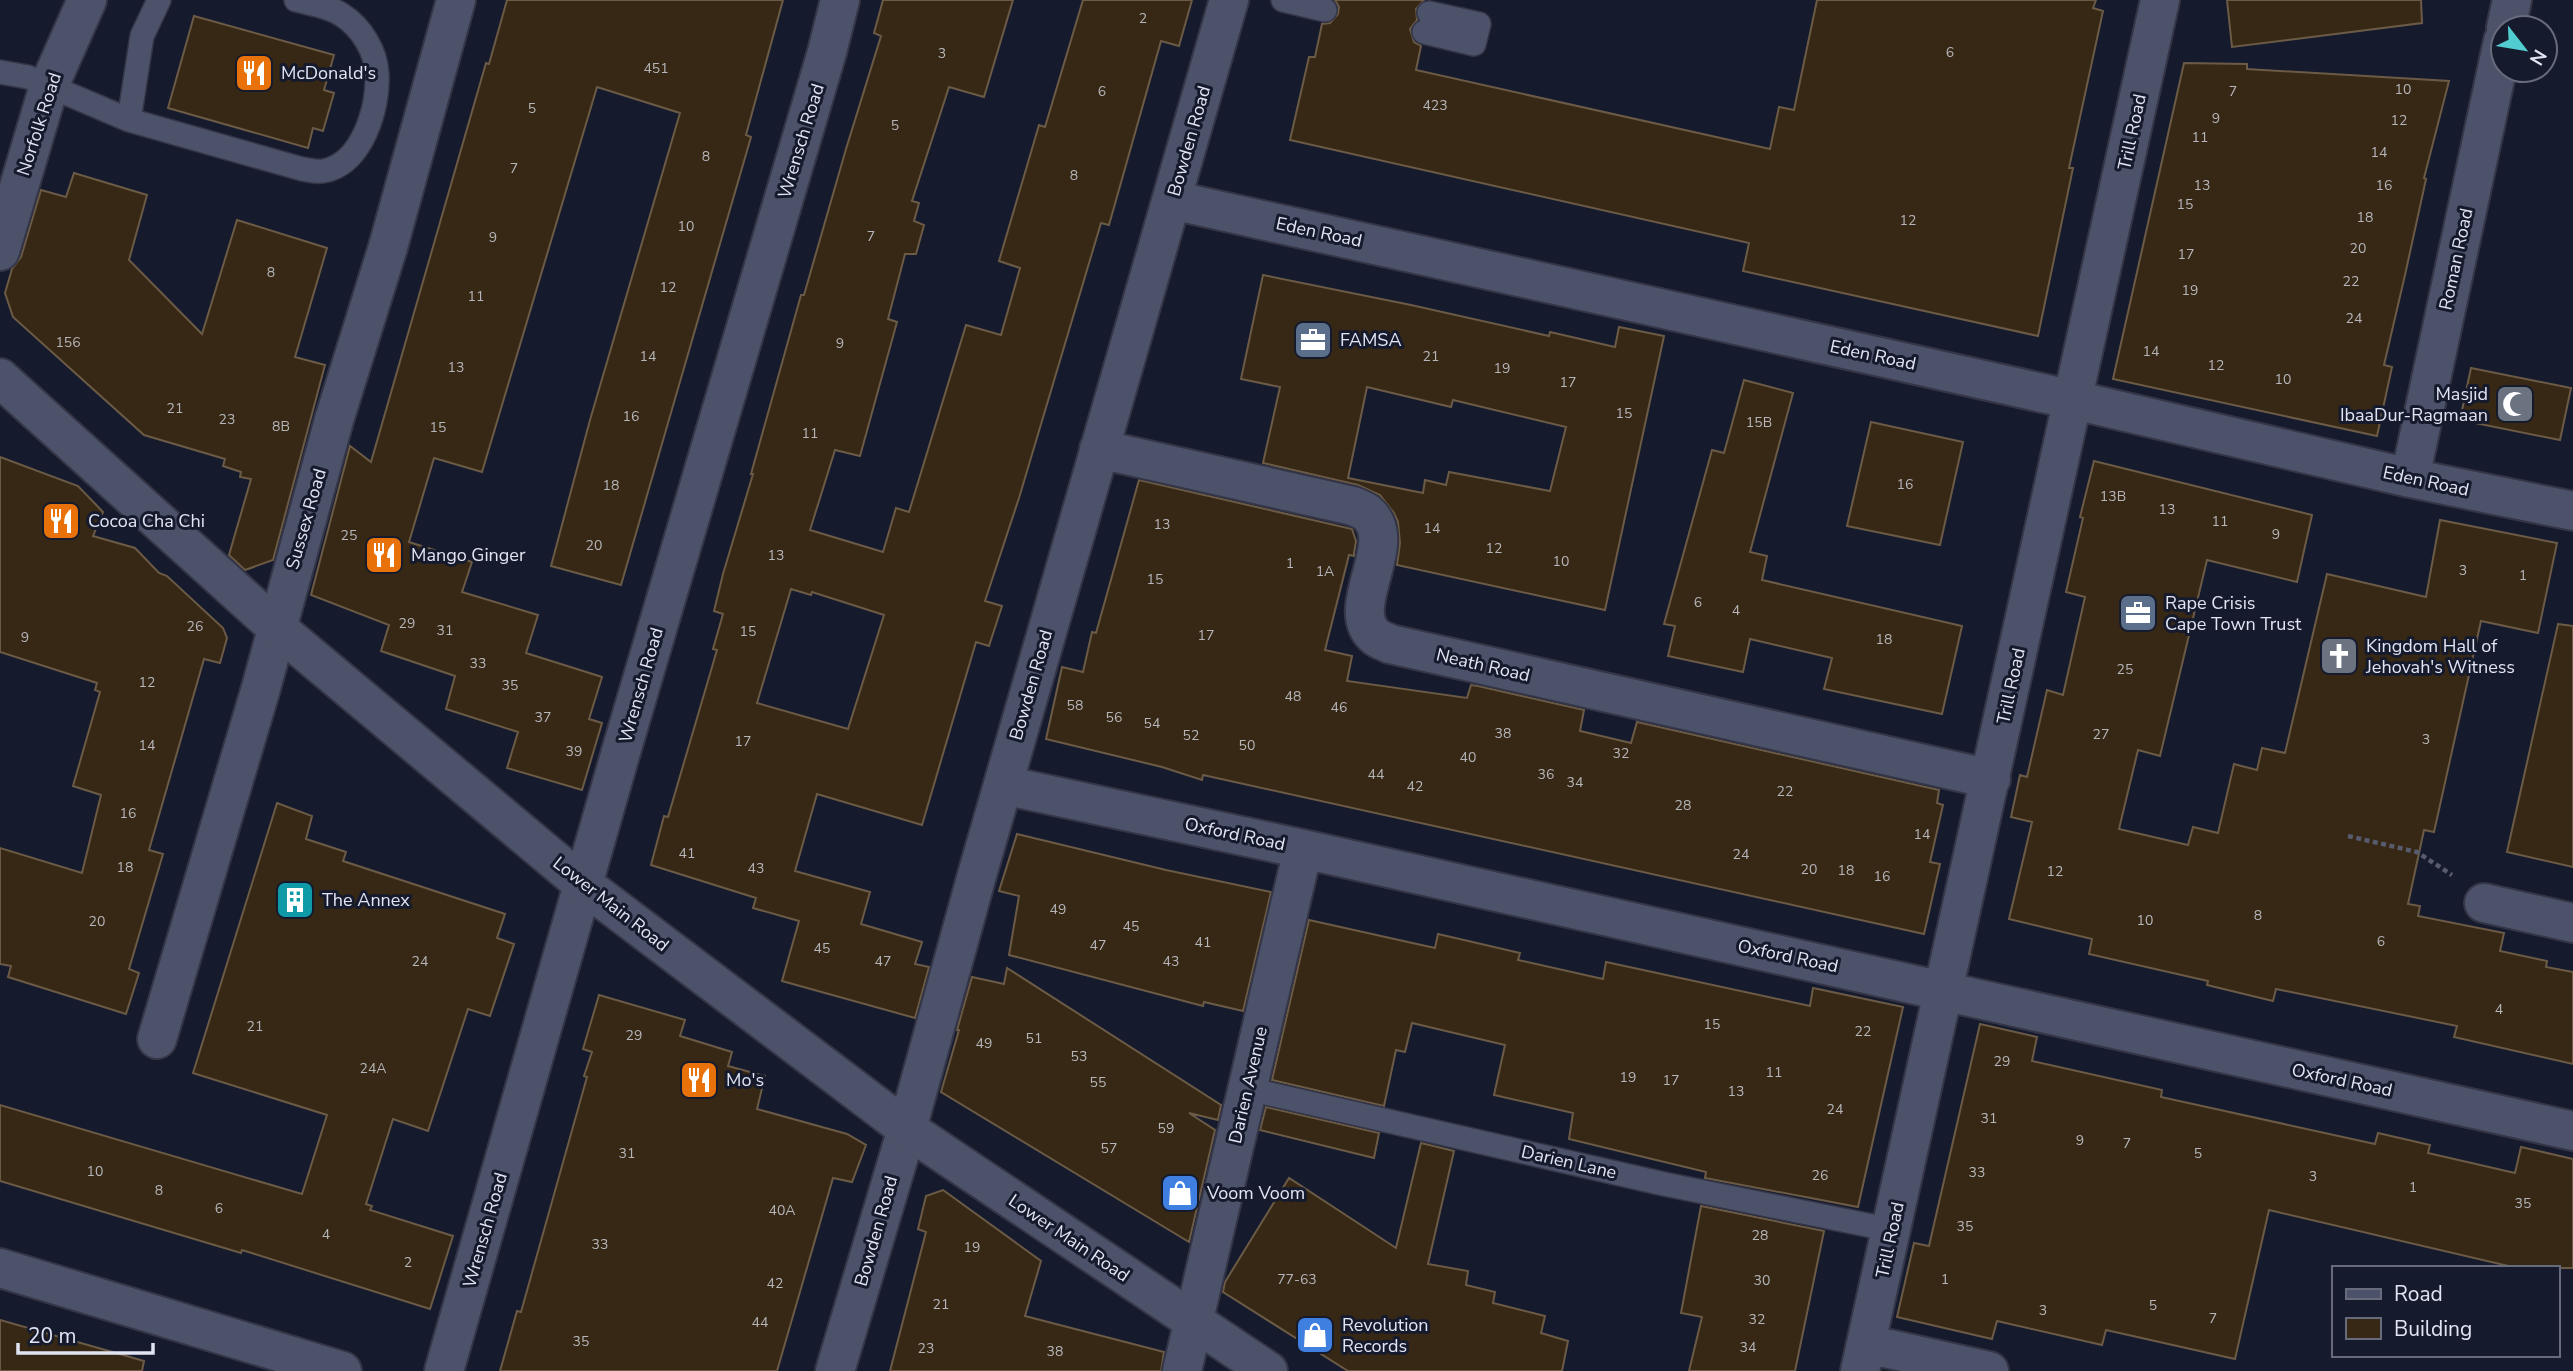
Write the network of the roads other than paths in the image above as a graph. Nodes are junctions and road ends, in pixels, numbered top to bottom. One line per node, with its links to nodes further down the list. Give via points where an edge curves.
1 (87, 0): 12 (street, Norfolk Road)
2 (159, 0): 13 (lane, via 142,36)
3 (296, 0): 13 (lane, via 341,14 367,40 373,56 376,93 359,147 351,156 322,171 302,169)
4 (456, 0): 21 (street, Sussex Road)
5 (841, 0): 25 (street, Wrensch Road)
6 (1228, 0): 14 (street, Bowden Road)
7 (1283, 0): 9 (lane)
8 (2160, 0): 17 (street, Trill Road)
9 (1325, 10)
10 (0, 72): 12 (lane)
11 (2494, 84): 19 (street, Roman Road)
12 (49, 86): 13 (lane); 15 (street, Norfolk Road)
13 (129, 120)
14 (1172, 200): 17 (street, Eden Road); 18 (street, Bowden Road)
15 (0, 251)
16 (0, 378): 21 (street, Lower Main Road)
17 (2074, 400): 19 (street, Eden Road); 22 (street, Trill Road)
18 (1099, 449): 22 (street, Neath Road, via 1368,513 1377,528 1378,546 1365,604 1366,621 1374,636 1390,644); 23 (street, Bowden Road)
19 (2410, 478): 20 (street, Eden Road)
20 (2573, 511)
21 (277, 628): 25 (street, Lower Main Road); 29 (street, Sussex Road)
22 (1991, 779): 28 (street, Trill Road)
23 (1003, 785): 24 (street, Oxford Road); 31 (street, Bowden Road)
24 (1303, 849): 28 (street, Oxford Road); 30 (street, Darien Avenue)
25 (584, 885): 31 (street, Lower Main Road); 38 (street, Wrensch Road)
26 (2484, 903): 27 (street)
27 (2573, 923)
28 (1942, 990): 32 (street, Oxford Road); 33 (street, Trill Road)
29 (157, 1039)
30 (1248, 1088): 33 (lane, Darien Lane, via 1664,1184); 35 (street, Darien Avenue)
31 (907, 1129): 35 (street, Lower Main Road); 39 (street, Bowden Road)
32 (2573, 1131)
33 (1892, 1230): 36 (street, Trill Road)
34 (0, 1268): 37 (street)
35 (1192, 1322): 40 (street, Darien Avenue); 41 (street, Lower Main Road)
36 (1864, 1357): 42 (street)
37 (342, 1371)
38 (444, 1371)
39 (835, 1371)
40 (1182, 1371)
41 (1268, 1371)
42 (1989, 1371)

